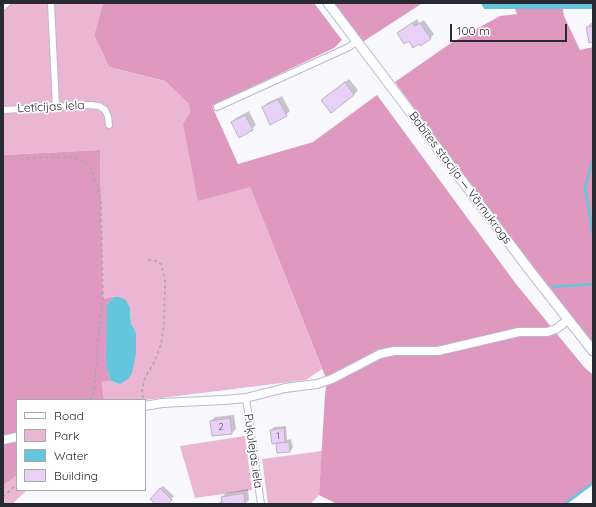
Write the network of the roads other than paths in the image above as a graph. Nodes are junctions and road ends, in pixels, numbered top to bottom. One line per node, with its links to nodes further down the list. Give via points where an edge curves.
1 (7, 3): 4 (street)
2 (51, 3): 6 (street)
3 (328, 3): 5 (main road, Babītes stacija — Vārnukrogs)
4 (3, 7)
5 (357, 41): 7 (street, via 345,49); 10 (main road, Babītes stacija — Vārnukrogs)
6 (56, 107): 8 (street, Letīcijas iela); 9 (street, Letīcijas iela, via 99,106 108,116)
7 (217, 107)
8 (3, 110)
9 (109, 126)
10 (568, 320): 11 (main road, Babītes stacija — Vārnukrogs); 12 (street, via 547,332 518,332 438,350 394,351 380,354 318,384 285,388)
11 (593, 351)
12 (246, 398): 13 (street); 16 (street, Puķulejas iela)
13 (146, 406)
14 (16, 437): 15 (street)
15 (3, 440)
16 (260, 504)

